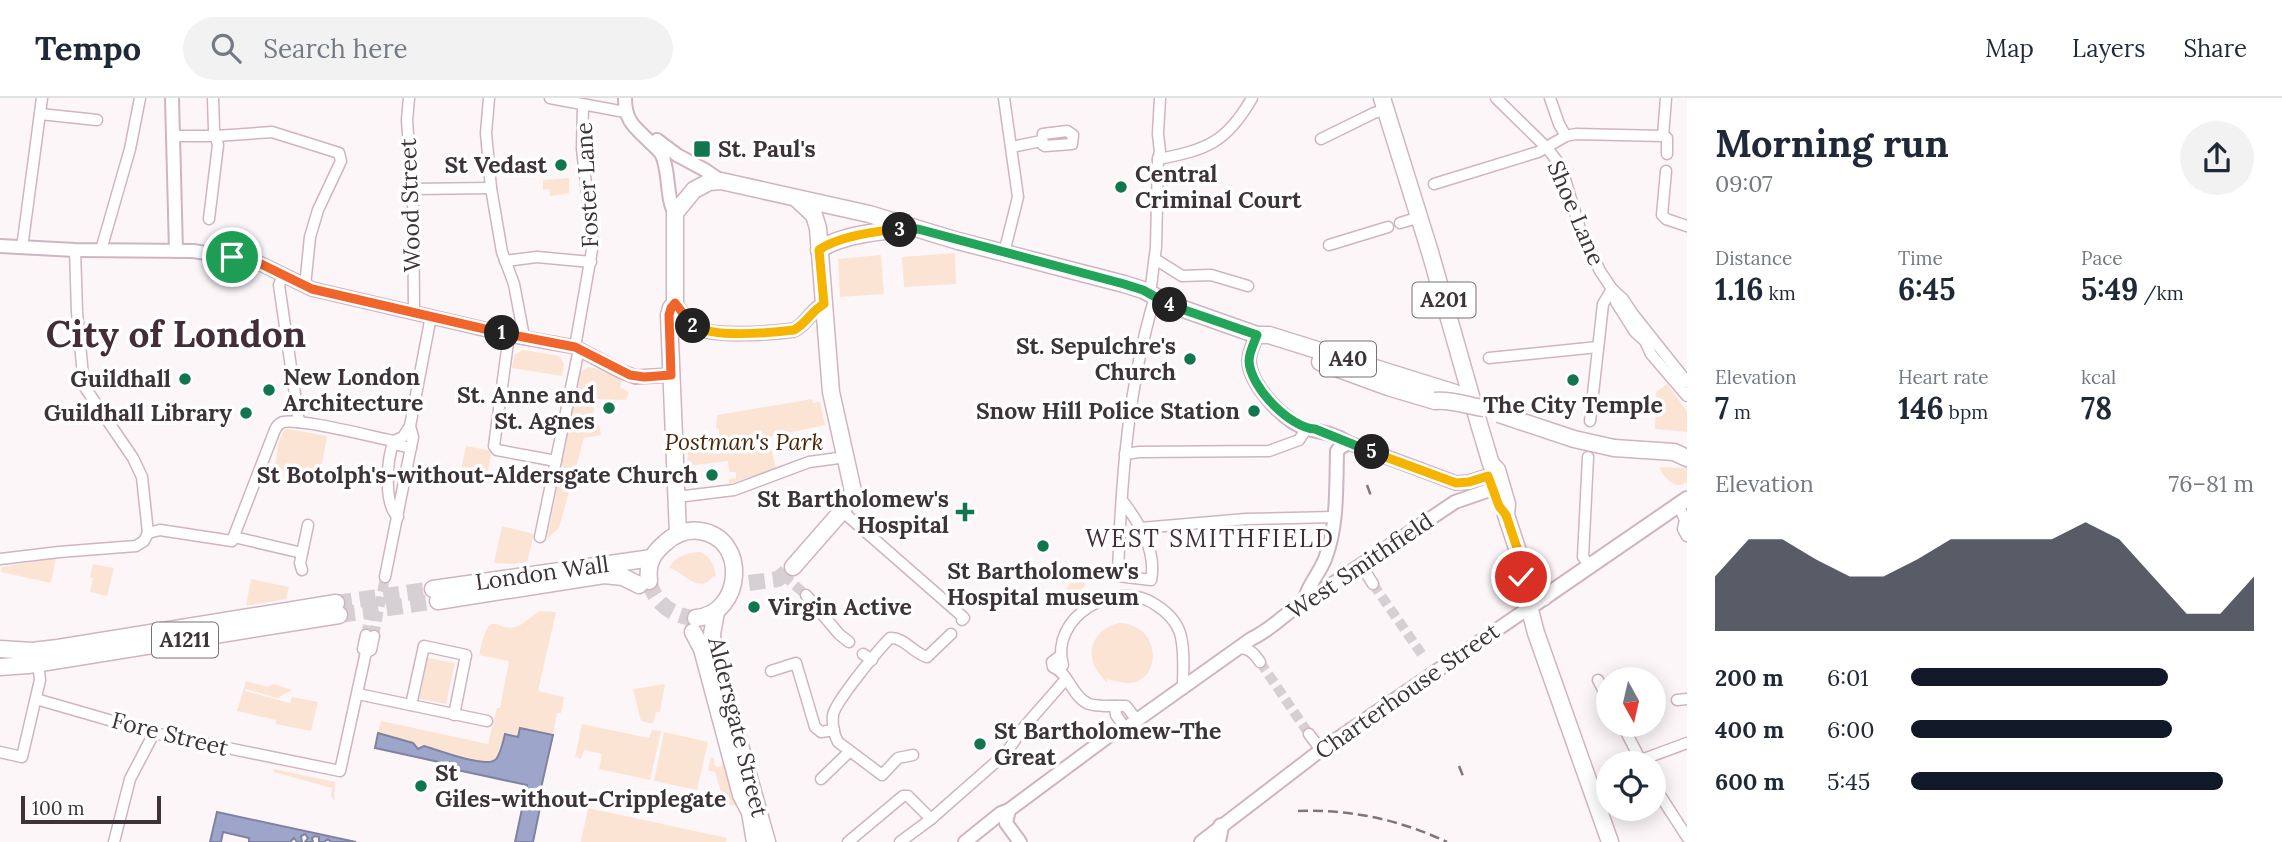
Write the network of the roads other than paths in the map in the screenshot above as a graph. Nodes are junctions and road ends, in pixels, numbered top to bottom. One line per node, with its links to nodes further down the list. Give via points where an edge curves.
1 (42, 98): 18 (street)
2 (173, 98): 21 (street)
3 (213, 98): 22 (street)
4 (409, 98): 34 (street, Wood Street)
5 (489, 98): 33 (street, via 486,134)
6 (550, 98): 16 (street)
7 (625, 98): 17 (street)
8 (1004, 98): 26 (street)
9 (1160, 98): 29 (street)
10 (1252, 98): 29 (street, via 1219,140)
11 (1496, 98): 27 (street)
12 (1550, 98): 23 (street, Shoe Lane)
13 (1666, 98): 20 (street)
14 (139, 99): 47 (street)
15 (1383, 104): 24 (street); 37 (main road, A201)
16 (583, 105): 17 (street); 53 (street, Foster Lane)
17 (625, 112): 31 (street, via 677,155); 36 (street, via 660,151)
18 (40, 114): 19 (street); 45 (street)
19 (97, 120)
20 (1663, 135): 23 (street); 28 (street)
21 (173, 136): 22 (street); 49 (street)
22 (216, 136): 38 (street); 55 (street, via 272,131 341,156 310,237)
23 (1566, 136): 27 (street, Shoe Lane)
24 (1321, 139)
25 (1041, 141): 26 (street)
26 (1012, 147): 50 (street, via 1018,197)
27 (1547, 148): 32 (street); 57 (street, Shoe Lane, via 1561,166 1580,229)
28 (1667, 154)
29 (1158, 159): 51 (street)
30 (1666, 171): 40 (street, via 1662,215)
31 (721, 181): 35 (main road, A40); 36 (main road, via 694,190)
32 (1434, 184)
33 (491, 188): 34 (street); 52 (street)
34 (413, 189): 61 (street, Wood Street)
35 (798, 200): 42 (main road, A40); 48 (main road, via 814,215)
36 (675, 213): 59 (main road)
37 (1420, 217): 39 (street); 86 (main road, A201)
38 (209, 219)
39 (1400, 223)
40 (1687, 226)
41 (1388, 227): 43 (street)
42 (918, 229): 48 (main road, A40, via 837,241); 50 (main road, A40)
43 (1329, 245)
44 (0, 247): 45 (street)
45 (22, 248): 46 (street)
46 (75, 250): 47 (street); 99 (street, via 84,386 142,477)
47 (102, 250): 49 (street)
48 (819, 250): 60 (main road)
49 (176, 251): 54 (street, via 247,259)
50 (1004, 253): 58 (main road, A40)
51 (1154, 259): 56 (street, via 1182,276 1211,275); 58 (street)
52 (505, 261): 53 (street, via 537,257); 65 (street)
53 (591, 262): 67 (street, Foster Lane)
54 (283, 275): 55 (street); 74 (street, via 280,297)
55 (305, 286): 61 (street)
56 (1248, 286)
57 (1612, 289): 66 (street, Shoe Lane, via 1603,304); 70 (street); 72 (street, via 1635,332)
58 (1153, 295): 64 (main road, A40); 81 (street)
59 (675, 303): 60 (street, via 693,326 720,333 794,330); 69 (main road, via 669,315)
60 (824, 304): 82 (main road, via 831,392)
61 (414, 312): 62 (street)
62 (431, 316): 63 (street); 75 (street)
63 (509, 335): 65 (street); 84 (street, via 494,446)
64 (1257, 335): 71 (main road, A40, via 1280,338); 71 (main road, A40, via 1265,343 1382,384); 76 (street, via 1249,359 1255,380 1271,403)
65 (524, 337): 67 (street)
66 (1598, 347): 68 (street); 73 (street, Shoe Lane)
67 (577, 348): 69 (street, via 630,375); 84 (street, Foster Lane)
68 (1489, 358)
69 (671, 375): 89 (main road)
70 (1687, 382)
71 (1439, 396): 80 (main road, A40, bridge, via 1465,397 1574,439 1614,448)
72 (1687, 396)
73 (1590, 421)
74 (299, 422): 77 (street); 103 (street, via 283,422 276,428)
75 (410, 426): 77 (street); 79 (street)
76 (1307, 428): 78 (street); 81 (street, via 1299,440 1269,451)
77 (394, 441): 79 (street); 88 (street)
78 (1349, 443): 85 (street); 95 (street, via 1337,451)
79 (411, 448): 87 (street)
80 (1683, 452)
81 (1125, 454): 90 (street)
82 (846, 457): 89 (street, via 810,461 734,490); 93 (main road, via 853,491)
83 (1588, 457): 108 (street, via 1583,556)
84 (556, 461): 102 (street, Foster Lane)
85 (1449, 481): 86 (street); 92 (street)
86 (1493, 481): 92 (street, West Smithfield); 115 (main road, A201, via 1519,554 1519,568)
87 (405, 483): 88 (street, via 396,489); 94 (street)
88 (388, 484): 94 (street)
89 (677, 497): 100 (main road)
90 (1122, 500): 98 (street); 98 (street, via 1118,576 1152,579 1151,556)
91 (1683, 501): 96 (street); 108 (main road, Charterhouse Street)
92 (1455, 502): 107 (street, West Smithfield)
93 (842, 511): 109 (main road); 117 (street)
94 (398, 517): 111 (street)
95 (1334, 517): 98 (street); 114 (street, via 1325,559)
96 (1686, 520): 101 (street)
97 (309, 525): 104 (street)
98 (1141, 528)
99 (148, 533): 103 (street, via 160,530); 106 (street, via 136,546)
100 (678, 534): 105 (main road); 116 (main road, via 698,531 719,539 730,550 741,585)
101 (1687, 536)
102 (540, 537)
103 (233, 539): 104 (street)
104 (302, 553): 110 (street)
105 (652, 558): 105 (main road, London Wall, via 435,595 604,575 644,583)
106 (0, 559)
107 (1361, 565): 112 (street); 114 (street, West Smithfield)
108 (1590, 566): 115 (main road, Charterhouse Street)
109 (793, 567)
110 (302, 570)
111 (385, 577)
112 (1373, 584)
113 (806, 595): 121 (street)
114 (1305, 598): 118 (street, West Smithfield)
115 (1537, 602): 141 (street, Charterhouse Street); 161 (main road, A201, via 1538,638)
116 (716, 612): 153 (main road, Aldersgate Street, via 695,625); 154 (main road, Aldersgate Street, via 713,649)
117 (962, 620)
118 (1266, 632): 122 (street, West Smithfield); 122 (street, West Smithfield, via 1257,657)
119 (951, 634): 137 (street, via 927,657 898,638 890,638 867,657 833,714)
120 (370, 635): 129 (street)
121 (849, 642)
122 (1238, 648): 128 (street, West Smithfield)
123 (0, 649): 124 (main road, A1211, via 58,648 337,609)
124 (38, 664): 125 (main road, A1211); 130 (street)
125 (0, 667)
126 (771, 671): 137 (street, via 796,663 815,727 821,732)
127 (1066, 679): 128 (street, via 1060,656 1071,624 1097,601 1117,595 1138,596 1166,611 1179,631); 132 (street, via 1087,704); 149 (street, via 1006,754)
128 (1183, 687): 134 (street, West Smithfield)
129 (358, 694): 131 (street); 138 (street, Fore Street, via 340,771)
130 (36, 699): 138 (street, Fore Street); 142 (street, via 22,757)
131 (411, 705): 133 (street); 133 (street, via 424,646 466,655)
132 (1115, 706): 134 (street, via 1126,706); 136 (street)
133 (454, 715): 135 (street)
134 (1136, 719): 136 (street, West Smithfield)
135 (487, 721)
136 (1125, 728): 148 (street, West Smithfield, via 1105,738)
137 (834, 730): 143 (street, via 838,743)
138 (154, 733): 152 (street, via 130,779)
139 (1309, 734): 141 (street)
140 (1687, 743): 144 (street)
141 (1321, 750): 150 (street, Charterhouse Street)
142 (0, 752)
143 (849, 752): 145 (street, via 882,775 898,758); 146 (street)
144 (1666, 752)
145 (913, 754)
146 (821, 779)
147 (1666, 805): 151 (street)
148 (1007, 816): 157 (street); 158 (street)
149 (931, 819): 155 (street, via 905,796); 156 (street)
150 (1221, 826): 159 (street, Charterhouse Street); 160 (main road)
151 (1687, 837)
152 (114, 842)
153 (755, 842)
154 (767, 842)
155 (848, 842)
156 (900, 842)
157 (965, 842)
158 (1020, 842)
159 (1201, 842)
160 (1218, 842)
161 (1610, 842)

